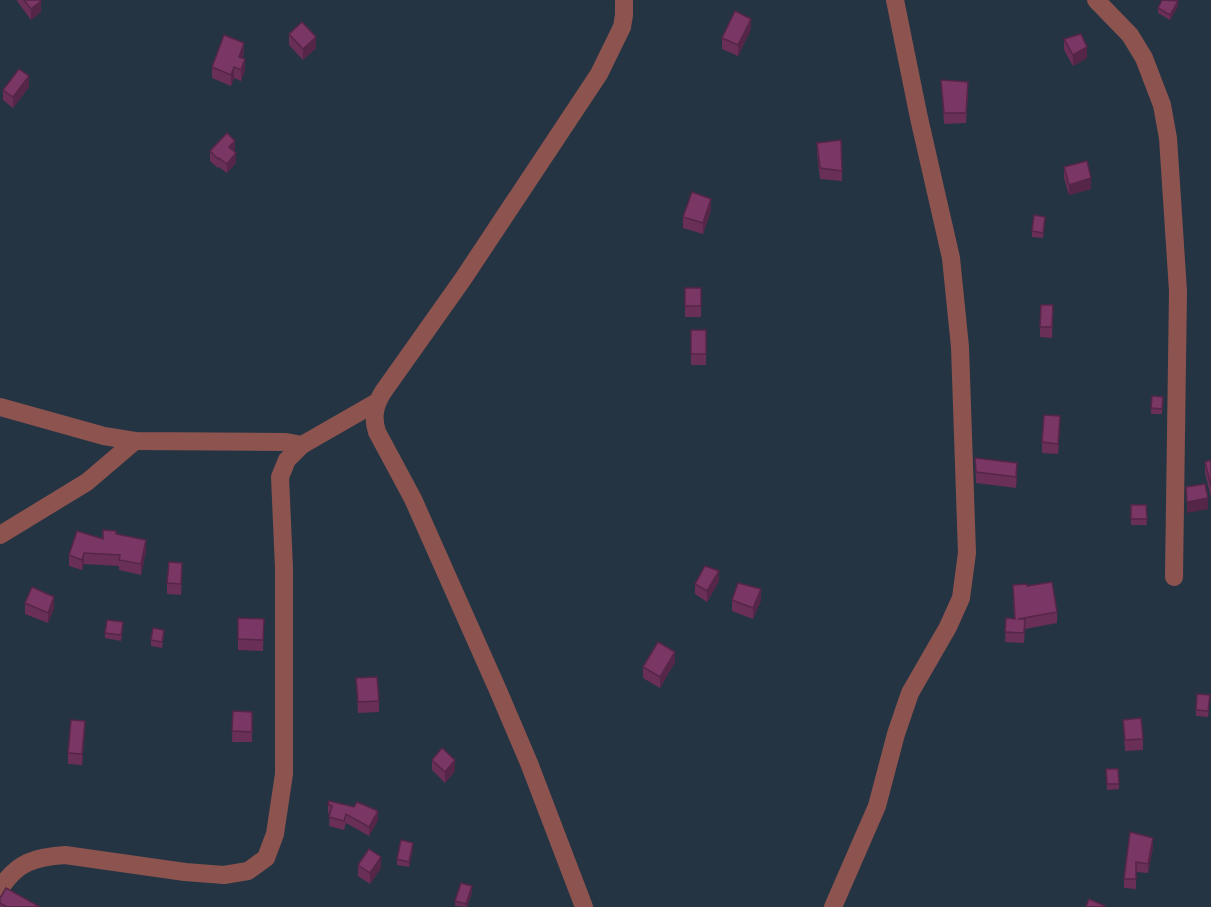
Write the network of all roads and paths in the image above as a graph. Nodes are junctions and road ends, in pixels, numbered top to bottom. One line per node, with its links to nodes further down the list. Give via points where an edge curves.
1 (624, 0): 4 (street, via 622,27 600,74)
2 (895, 0): 12 (street, via 951,258 960,347 967,553 961,598 910,693 877,806)
3 (1096, 0): 9 (street, via 1130,35 1144,58 1162,105 1168,138 1178,291)
4 (377, 402): 7 (street); 11 (street, via 377,432 413,500 497,688)
5 (0, 407): 6 (street)
6 (135, 441): 7 (street); 8 (street, via 87,482)
7 (302, 445): 10 (street, via 287,460 280,477 284,774 275,834 266,858 248,872 224,875 54,856 17,867)
8 (0, 535)
9 (1174, 577)
10 (0, 889)
11 (584, 907)
12 (833, 907)

